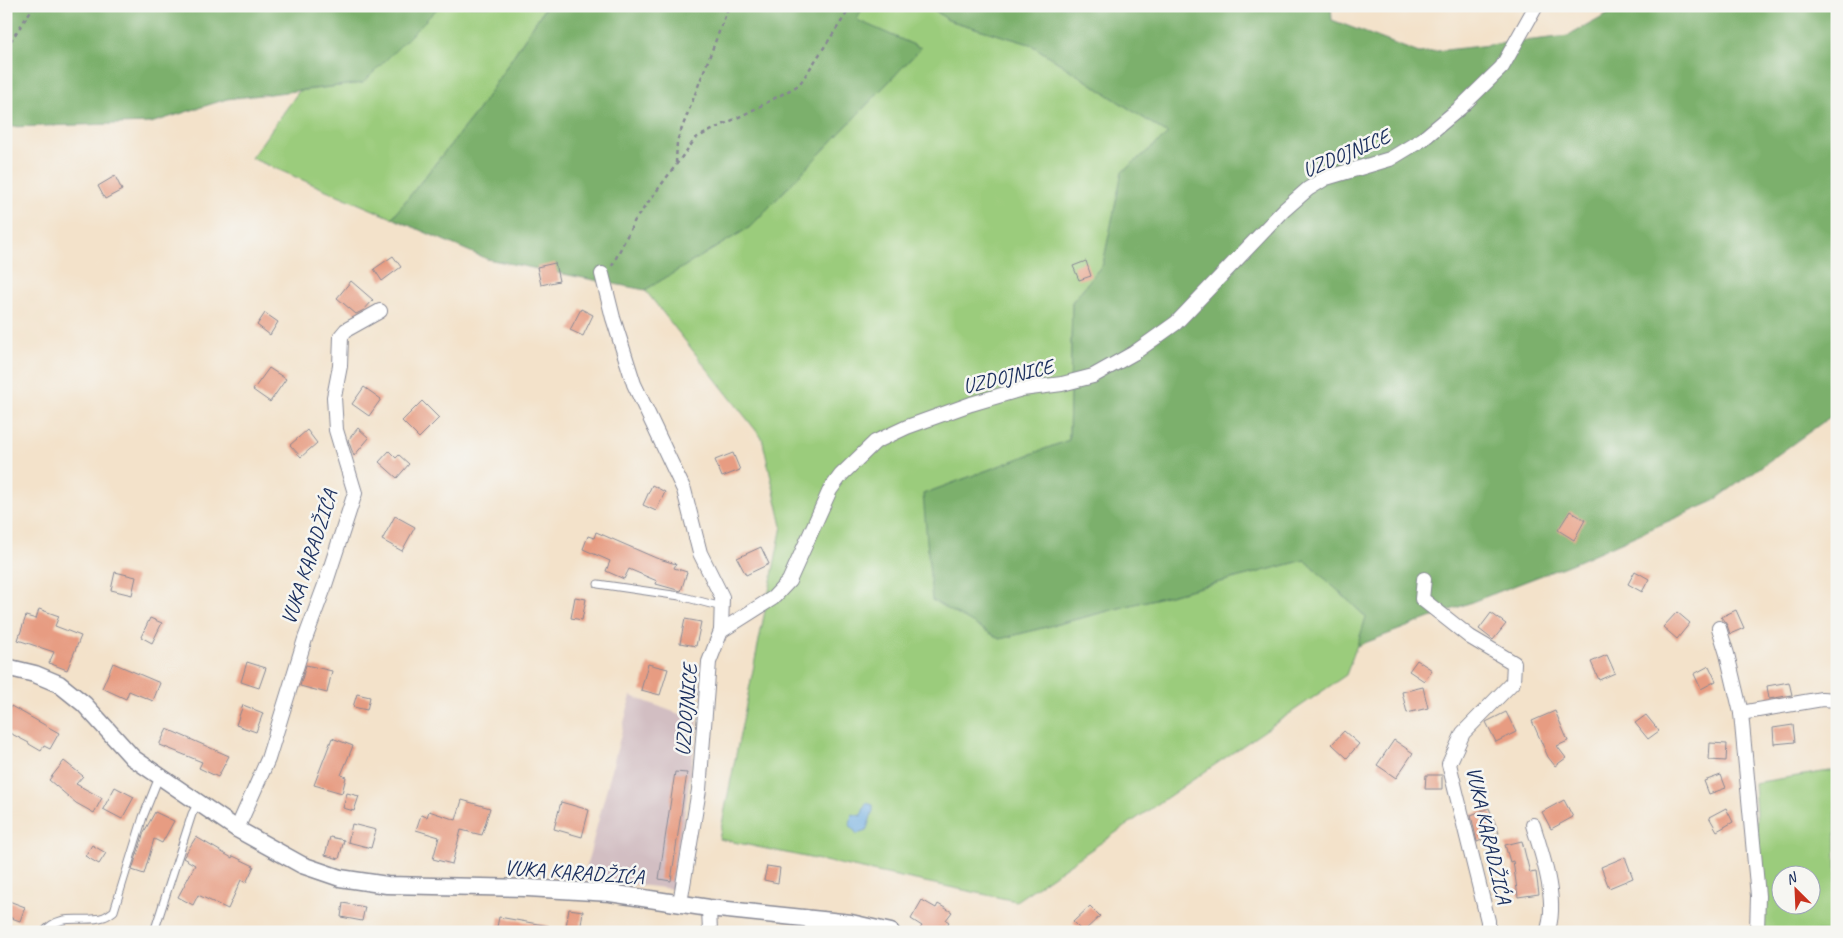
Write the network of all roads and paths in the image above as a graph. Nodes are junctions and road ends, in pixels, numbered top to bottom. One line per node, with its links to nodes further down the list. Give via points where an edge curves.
1 (34, 6): 5 (path)
2 (729, 6): 6 (path, via 677,141)
3 (858, 6): 6 (path, via 847,13 799,85 696,138)
4 (1536, 6): 13 (street, UZDOJNICE, via 1502,67 1460,108 1422,139 1390,158 1326,178 1308,189 1176,323 1134,353 1093,376 1022,389 971,404 875,442 830,490 789,581 773,598)
5 (6, 48)
6 (676, 164): 7 (path, via 635,220)
7 (603, 277): 11 (street, via 634,384 684,490 700,553 722,596)
8 (380, 311): 20 (street, VUKA KARADŽIĆA, via 341,336 334,397 336,430 355,492 268,758)
9 (1424, 579): 29 (street, VUKA KARADŽIĆA, via 1422,599 1470,637 1514,663 1513,682 1463,733 1449,764 1488,920)
10 (598, 584): 11 (lane, via 680,596)
11 (722, 608): 13 (street)
12 (1719, 628): 16 (street)
13 (721, 631): 21 (street, UZDOJNICE, via 709,662 699,790)
14 (6, 668): 17 (street, VUKA KARADŽIĆA, via 35,674 58,684 84,704 133,758)
15 (1837, 700): 16 (street, via 1822,699)
16 (1741, 713): 31 (street, via 1758,896)
17 (159, 777): 18 (street, VUKA KARADŽIĆA); 24 (lane, via 114,911 104,917 58,921)
18 (198, 802): 20 (street, VUKA KARADŽIĆA); 25 (lane)
19 (1533, 825): 30 (street, via 1550,883)
20 (237, 829): 21 (street, VUKA KARADŽIĆA, via 302,865 340,878 386,885 610,893)
21 (680, 903): 22 (street, VUKA KARADŽIĆA)
22 (708, 908): 23 (street, VUKA KARADŽIĆA); 26 (street)
23 (806, 917): 27 (street); 28 (street, VUKA KARADŽIĆA)
24 (44, 932)
25 (154, 932)
26 (710, 932)
27 (818, 932)
28 (892, 932)
29 (1488, 932)
30 (1547, 932)
31 (1757, 932)

